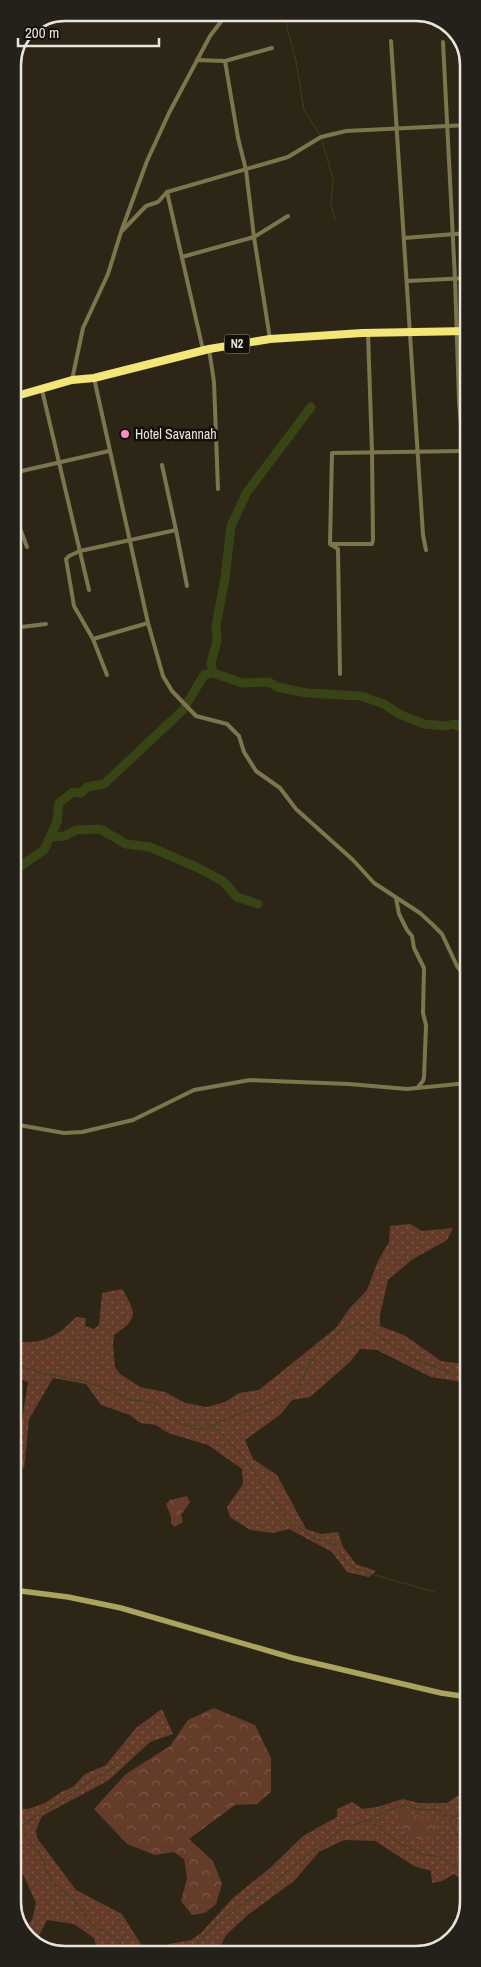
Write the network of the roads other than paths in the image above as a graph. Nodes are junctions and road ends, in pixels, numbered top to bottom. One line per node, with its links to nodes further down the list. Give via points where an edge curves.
1 (221, 21): 5 (street)
2 (391, 41): 9 (street)
3 (443, 42): 8 (street)
4 (272, 48): 6 (street)
5 (197, 60): 6 (street); 13 (street, via 147,161)
6 (226, 61): 10 (street)
7 (460, 125): 8 (street)
8 (448, 126): 9 (street); 14 (street)
9 (397, 130): 10 (street, via 346,131 321,137 288,157); 17 (street)
10 (246, 170): 11 (street); 16 (street)
11 (167, 192): 13 (street, via 158,202 146,206); 18 (street)
12 (288, 216): 16 (street)
13 (121, 232): 28 (street, via 108,274 83,328)
14 (453, 234): 15 (street); 17 (street); 19 (street)
15 (460, 234)
16 (254, 236): 18 (street); 25 (street)
17 (404, 238): 21 (street)
18 (182, 257): 26 (street)
19 (455, 278): 20 (street); 21 (street); 22 (street)
20 (460, 278)
21 (407, 281): 23 (street)
22 (457, 331): 23 (highway, N2); 31 (street)
23 (411, 332): 24 (highway, N2); 36 (street)
24 (368, 333): 25 (highway, N2); 35 (street)
25 (270, 339): 26 (highway, N2)
26 (206, 350): 27 (highway, N2); 40 (street, via 214,382)
27 (94, 378): 28 (highway, N2); 34 (street)
28 (72, 380): 29 (highway, N2)
29 (42, 390): 30 (highway, N2); 37 (street)
30 (21, 395)
31 (459, 402): 32 (street)
32 (460, 414)
33 (460, 450): 36 (street)
34 (109, 451): 37 (street); 43 (street)
35 (372, 452): 36 (street); 44 (street, via 332,453); 44 (street, via 372,544)
36 (418, 453): 46 (street)
37 (60, 462): 39 (street); 47 (street)
38 (162, 464): 41 (street)
39 (21, 471)
40 (218, 489)
41 (176, 530): 43 (street); 48 (street)
42 (21, 535): 45 (street)
43 (130, 540): 47 (street); 50 (street)
44 (330, 544): 54 (street, via 338,550)
45 (28, 548)
46 (426, 550)
47 (80, 551): 49 (street); 53 (street, via 68,556 66,567 74,606)
48 (187, 586)
49 (89, 590)
50 (148, 623): 53 (street); 56 (street, via 163,676 172,691 196,716 226,724 239,736 256,771 280,788 296,809 374,883)
51 (46, 624): 52 (street)
52 (21, 627)
53 (93, 639): 55 (street)
54 (340, 674)
55 (107, 675)
56 (396, 898): 57 (street, via 420,913 442,934); 59 (street, via 399,914 412,936 424,968 424,1077)
57 (460, 970)
58 (460, 1084): 59 (street)
59 (418, 1087): 60 (street, via 250,1080 194,1090 133,1120 82,1132 64,1133)
60 (21, 1125)
61 (21, 1591): 62 (main road, via 121,1608 293,1658)
62 (460, 1696)

